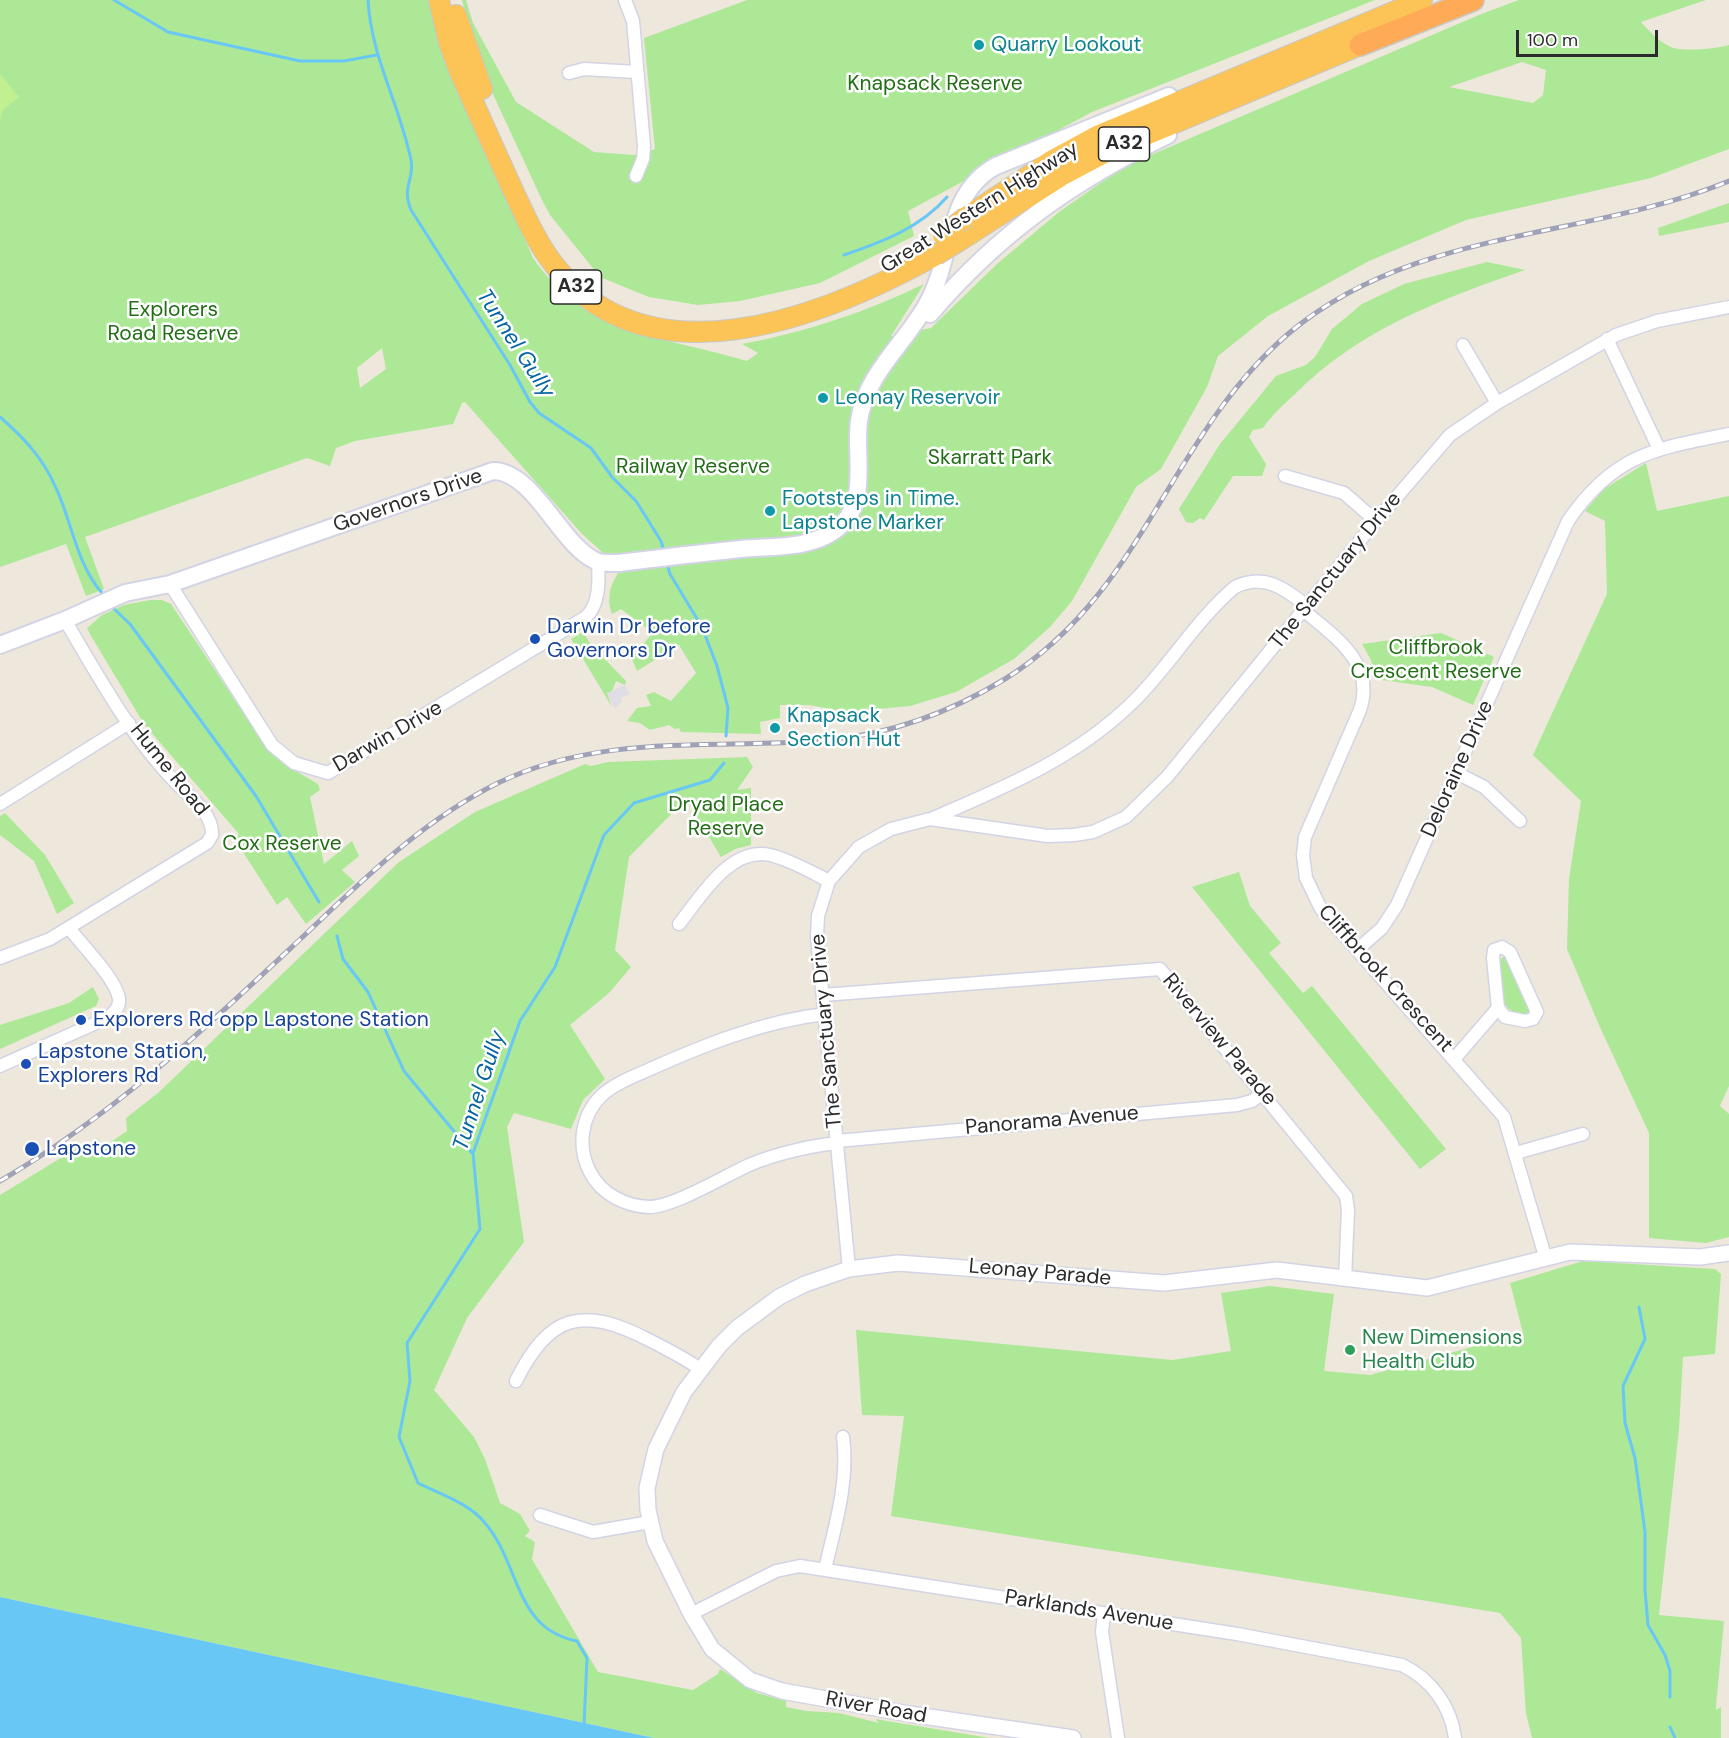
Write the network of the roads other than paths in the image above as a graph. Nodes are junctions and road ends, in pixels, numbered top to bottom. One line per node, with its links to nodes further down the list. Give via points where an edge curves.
1 (440, 0): 11 (highway, Great Western Highway / A32, bridge, via 459,70 534,234 569,281 608,310 641,324 677,332 745,328 796,316 879,286 936,255)
2 (453, 0): 11 (highway, Great Western Highway / A32, via 473,66 545,228 579,273 629,306 681,319 714,320 753,314 817,297 864,279)
3 (625, 0): 8 (street, via 633,21)
4 (1422, 0): 7 (highway, Great Western Highway / A32)
5 (1473, 0): 6 (highway)
6 (1360, 45): 7 (highway, Great Western Highway / A32)
7 (1296, 61): 11 (highway, Great Western Highway / A32, via 1110,150); 11 (highway, Great Western Highway / A32, bridge, via 1096,136 1051,160 966,217); 15 (main road, via 1272,91 1165,136 1063,192 972,267); 15 (main road, via 1262,60 984,172 962,200 930,300)
8 (638, 72): 9 (street, via 584,69); 10 (street, via 644,151)
9 (569, 73)
10 (636, 176)
11 (951, 238)
12 (1729, 307): 13 (street, The Sanctuary Drive, via 1657,321)
13 (1607, 339): 16 (street, The Sanctuary Drive); 18 (street)
14 (1463, 345): 16 (street)
15 (883, 367): 21 (main road, via 862,406 854,506 843,524 829,535 808,542)
16 (1497, 403): 20 (street, The Sanctuary Drive, via 1450,435)
17 (1729, 434): 18 (street, Deloraine Drive)
18 (1659, 449): 27 (street, Deloraine Drive, via 1604,477 1568,521)
19 (1285, 476): 20 (street, via 1344,493)
20 (1376, 521): 23 (street, The Sanctuary Drive)
21 (598, 562): 22 (main road, Governors Drive, via 585,554 520,482 509,474 493,471); 22 (street, Darwin Drive, via 598,590 586,617 328,773 294,763 272,745)
22 (170, 584): 24 (main road, Governors Drive, via 125,593)
23 (1305, 608): 29 (street, Cliffbrook Crescent, via 1272,582 1252,581 1235,587 1110,723 1031,775); 32 (street, The Sanctuary Drive, via 1167,777 1125,817 1093,831 1067,836); 36 (street, Cliffbrook Crescent, via 1349,649 1364,682 1360,711 1303,847 1313,897)
24 (65, 620): 25 (main road, Governors Drive); 26 (street, Hume Road)
25 (0, 645)
26 (129, 723): 28 (street); 35 (street, Hume Road, via 162,768 207,816 211,838)
27 (1456, 773): 31 (street, via 1490,791); 36 (street, Deloraine Drive, via 1394,911)
28 (0, 804)
29 (964, 805): 30 (street, Cliffbrook Crescent); 32 (street)
30 (930, 819): 32 (street, The Sanctuary Drive); 33 (street, The Sanctuary Drive, via 874,837 845,860)
31 (1520, 821)
32 (965, 825)
33 (830, 881): 34 (street, via 779,858 752,855 726,869); 38 (street, The Sanctuary Drive, via 818,916)
34 (679, 924)
35 (69, 928): 37 (street, Hume Road, via 41,944); 42 (street, via 114,986 119,998 117,1007 109,1017)
36 (1357, 950): 41 (street, Cliffbrook Crescent)
37 (0, 958)
38 (823, 994): 40 (street, The Sanctuary Drive); 43 (street, Riverview Parade, via 1160,969)
39 (1498, 1008): 39 (street, via 1492,958 1494,950 1502,946 1510,952 1537,1012 1533,1019 1525,1021 1505,1017); 41 (street)
40 (825, 1014): 45 (street, The Sanctuary Drive); 45 (street, Panorama Avenue, via 708,1043 619,1084 594,1105 585,1122 582,1143 589,1170 603,1189 628,1204 648,1207 756,1163)
41 (1455, 1058): 46 (street, Cliffbrook Crescent, via 1504,1117)
42 (0, 1066)
43 (1263, 1092): 45 (street, Panorama Avenue, via 1252,1101 1237,1105); 50 (street, Riverview Parade, via 1348,1200)
44 (1583, 1134): 46 (street)
45 (837, 1142): 49 (street, The Sanctuary Drive)
46 (1516, 1153): 48 (street, Cliffbrook Crescent)
47 (1729, 1253): 48 (street, Leonay Parade, via 1700,1257 1588,1251)
48 (1545, 1256): 50 (street, Leonay Parade, via 1432,1288)
49 (849, 1269): 50 (street, Leonay Parade, via 912,1262 1164,1283 1277,1270); 51 (street, Leonay Parade, via 805,1284 772,1302 737,1328)
50 (1345, 1280)
51 (700, 1369): 52 (street, via 621,1326 581,1320 559,1327 542,1339); 55 (street, Leonay Parade, via 671,1416 653,1458 647,1488)
52 (516, 1381)
53 (843, 1437): 56 (street, via 844,1476)
54 (540, 1515): 55 (street, via 593,1532)
55 (650, 1522): 57 (street, Leonay Parade, via 658,1549)
56 (825, 1569): 57 (street, Parklands Avenue, via 781,1569); 58 (street, Parklands Avenue)
57 (691, 1614): 59 (street, Leonay Parade)
58 (1104, 1614): 61 (street, via 1102,1632); 62 (street, Parklands Avenue, via 1402,1665 1418,1673 1438,1694 1448,1710)
59 (722, 1659): 60 (street, River Road, via 750,1680 782,1691)
60 (1073, 1738)
61 (1118, 1738)
62 (1455, 1738)

